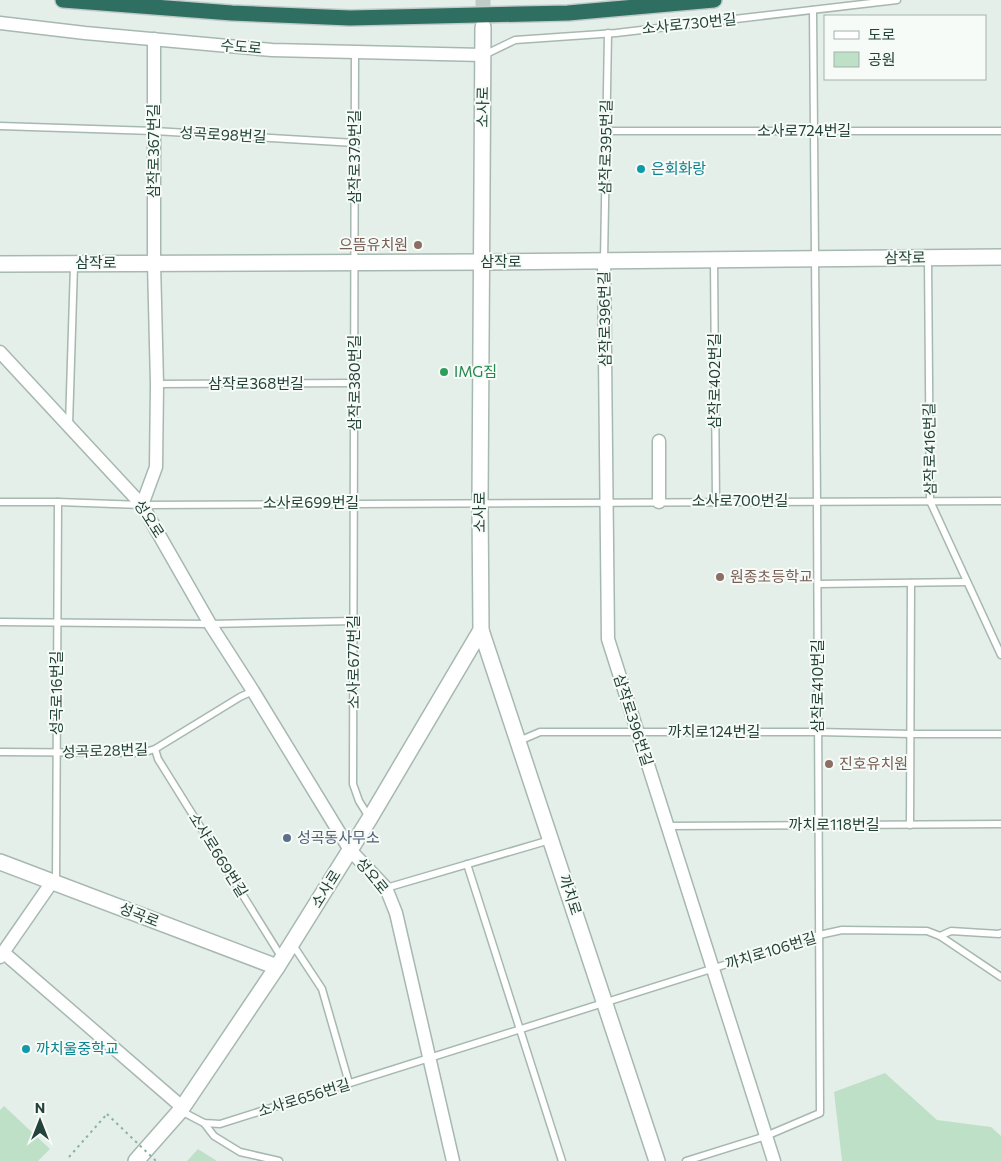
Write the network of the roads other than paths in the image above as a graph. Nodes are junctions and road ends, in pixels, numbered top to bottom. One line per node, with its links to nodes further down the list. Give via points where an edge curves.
1 (63, 0): 2 (highway, via 350,18 568,13)
2 (714, 0)
3 (897, 0): 4 (lane, 소사로730번길)
4 (813, 10): 7 (lane, 소사로730번길); 13 (lane, 삼작로410번길)
5 (0, 23): 8 (street, 수도로)
6 (483, 27): 10 (street, 소사로)
7 (608, 33): 10 (lane, 소사로730번길, via 515,40); 12 (lane, 삼작로395번길)
8 (154, 40): 9 (street, 수도로, via 272,50); 15 (street, 삼작로367번길)
9 (356, 52): 10 (street, 수도로); 16 (lane, 삼작로379번길)
10 (483, 55): 23 (street, 소사로)
11 (0, 126): 15 (lane, 성곡로98번길)
12 (607, 131): 13 (lane, 소사로724번길); 21 (lane, 삼작로395번길)
13 (814, 131): 14 (lane, 소사로724번길); 19 (lane, 삼작로410번길)
14 (1001, 131)
15 (154, 132): 16 (lane, 성곡로98번길); 24 (street, 삼작로367번길)
16 (356, 143): 22 (lane, 삼작로379번길)
17 (1001, 257): 18 (street, 삼작로)
18 (928, 258): 19 (street, 삼작로); 33 (lane, 삼작로416번길)
19 (814, 259): 20 (street, 삼작로); 32 (lane, 삼작로410번길)
20 (714, 260): 21 (street, 삼작로); 40 (lane, 삼작로402번길)
21 (604, 261): 23 (street, 삼작로); 38 (street, 삼작로396번길)
22 (356, 262): 23 (street, 삼작로); 24 (street, 삼작로); 29 (lane, 삼작로380번길)
23 (481, 262): 37 (street, 소사로)
24 (154, 263): 26 (street, 삼작로); 28 (street)
25 (0, 264): 26 (street, 삼작로)
26 (74, 264): 30 (lane)
27 (0, 352): 30 (street, 성오로)
28 (157, 384): 29 (lane, 삼작로368번길); 42 (street, via 156,467)
29 (355, 384): 41 (lane, 삼작로380번길)
30 (69, 427): 42 (street, 성오로)
31 (659, 441): 39 (street)
32 (817, 501): 33 (lane, 소사로700번길); 40 (lane, 소사로700번길); 45 (lane, 삼작로410번길)
33 (930, 501): 34 (lane, 소사로700번길); 43 (lane, 삼작로416번길)
34 (1001, 501)
35 (0, 502): 36 (lane, 소사로699번길)
36 (58, 502): 42 (lane, 소사로699번길); 48 (lane, 성곡로16번길)
37 (480, 502): 38 (lane, 소사로700번길); 41 (lane, 소사로699번길); 50 (street, 소사로)
38 (607, 502): 39 (lane, 소사로700번길); 53 (street, 삼작로396번길, via 608,639)
39 (659, 502): 40 (lane, 소사로700번길)
40 (716, 502)
41 (355, 503): 42 (lane, 소사로699번길); 46 (lane, 소사로677번길)
42 (142, 505): 49 (street, 성오로)
43 (967, 582): 44 (lane); 51 (lane, 삼작로416번길)
44 (911, 583): 45 (lane); 55 (lane)
45 (818, 584): 54 (lane, 삼작로410번길)
46 (354, 621): 49 (lane); 61 (lane, 소사로677번길, via 354,784 359,801)
47 (0, 622): 48 (lane)
48 (57, 622): 49 (lane); 60 (lane, 성곡로16번길)
49 (210, 624): 52 (street, 성오로)
50 (481, 630): 57 (street, 까치로); 61 (street, 소사로)
51 (1001, 655)
52 (253, 691): 58 (lane, 성곡로28번길); 67 (street, 성오로)
53 (637, 732): 54 (lane, 까치로124번길); 57 (lane, 까치로124번길, via 540,732); 64 (street, 삼작로396번길)
54 (818, 732): 55 (lane, 까치로124번길); 65 (lane, 삼작로410번길)
55 (911, 734): 56 (lane, 까치로124번길); 63 (lane)
56 (1001, 734)
57 (519, 741): 66 (street, 까치로)
58 (155, 750): 60 (lane, 성곡로28번길); 77 (lane, 소사로669번길)
59 (0, 752): 60 (lane, 성곡로28번길)
60 (57, 752): 70 (lane, 성곡로16번길)
61 (370, 818): 67 (street, 소사로)
62 (1001, 824): 63 (lane, 까치로118번길)
63 (910, 825): 65 (lane, 까치로118번길)
64 (667, 826): 65 (lane, 까치로118번길); 78 (street, 삼작로396번길)
65 (819, 826): 73 (lane, 삼작로410번길)
66 (551, 839): 69 (lane); 80 (street, 까치로)
67 (350, 850): 71 (street, 성오로); 75 (street, 소사로)
68 (0, 862): 70 (street, 성곡로)
69 (467, 864): 71 (lane); 81 (lane)
70 (54, 883): 76 (street); 77 (street, 성곡로)
71 (386, 888): 82 (street, 성오로, via 396,913)
72 (1001, 932): 74 (lane, 까치로106번길, via 951,931)
73 (819, 935): 74 (lane, 까치로106번길, via 842,930 927,931); 78 (lane, 까치로106번길); 86 (lane, 삼작로410번길, via 820,1113)
74 (940, 936): 79 (lane, 까치로106번길)
75 (292, 944): 77 (street, 소사로); 83 (lane, via 322,989)
76 (2, 955): 84 (street)
77 (280, 963): 84 (street, 소사로)
78 (713, 969): 80 (lane, 까치로106번길); 86 (street, 삼작로396번길)
79 (1001, 977)
80 (605, 1002): 81 (lane, 까치로106번길); 91 (street, 까치로)
81 (520, 1029): 82 (lane, 소사로656번길); 90 (lane)
82 (429, 1058): 83 (lane, 소사로656번길); 89 (street, 성오로)
83 (349, 1083): 85 (lane, 소사로656번길, via 220,1124)
84 (181, 1109): 85 (lane); 87 (street, 소사로)
85 (204, 1123): 88 (lane, via 214,1136 240,1152)
86 (766, 1136): 92 (lane); 93 (street, 삼작로396번길)
87 (136, 1161)
88 (279, 1161)
89 (453, 1161)
90 (562, 1161)
91 (657, 1161)
92 (686, 1161)
93 (774, 1161)

